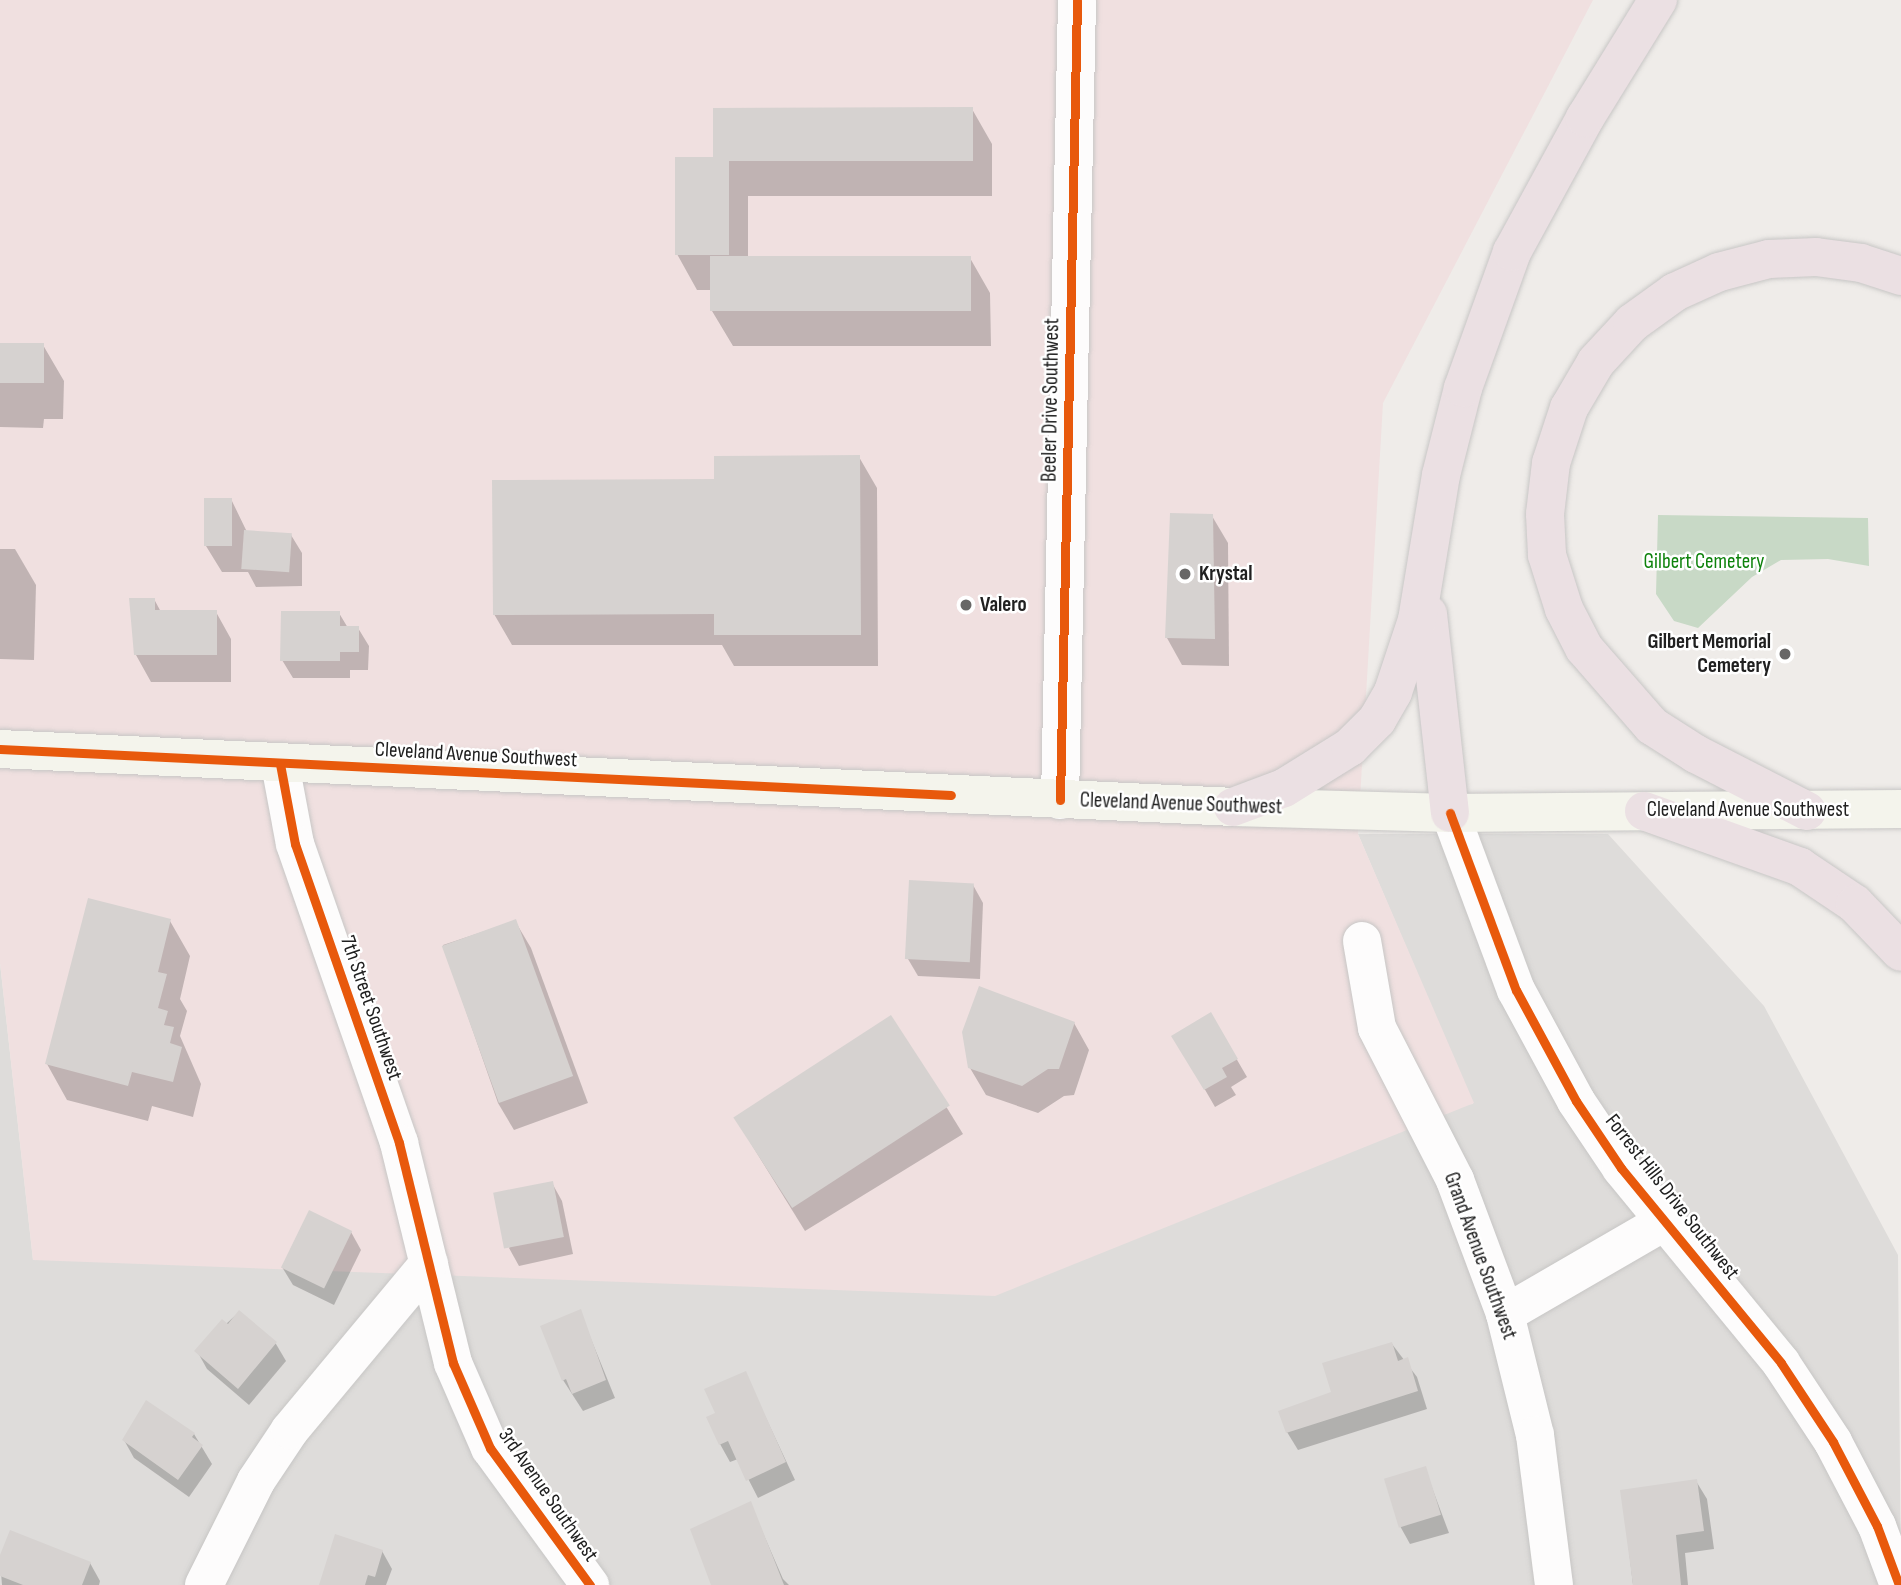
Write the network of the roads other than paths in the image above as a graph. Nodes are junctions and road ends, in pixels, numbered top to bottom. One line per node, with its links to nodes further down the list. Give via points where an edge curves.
1 (1077, 0): 7 (street, Beeler Drive Southwest)
2 (1658, 0): 4 (highway, via 1585,118 1512,252 1463,388 1441,475)
3 (1901, 276): 11 (highway, via 1861,263 1816,257 1769,259 1719,272 1675,292 1632,323 1596,362 1569,408 1551,464 1545,514 1548,555 1564,609 1584,648 1652,726)
4 (1427, 573): 8 (highway, via 1406,663 1377,720 1321,768); 12 (highway)
5 (0, 749): 6 (main road, Cleveland Avenue Southwest)
6 (280, 764): 7 (main road, Cleveland Avenue Southwest); 16 (street, 7th Street Southwest, via 295,844 399,1143)
7 (1060, 800): 8 (main road, Cleveland Avenue Southwest)
8 (1233, 807): 12 (main road, Cleveland Avenue Southwest)
9 (1901, 809): 11 (main road, Cleveland Avenue Southwest)
10 (1644, 811): 11 (main road, Cleveland Avenue Southwest); 12 (main road, Cleveland Avenue Southwest); 14 (highway, via 1800,867 1855,904)
11 (1807, 811)
12 (1450, 813): 15 (street, Forrest Hills Drive Southwest, via 1516,990 1576,1101 1621,1168)
13 (1362, 941): 17 (street, Grand Avenue Southwest, via 1377,1028 1455,1180)
14 (1901, 952)
15 (1667, 1220): 17 (street); 21 (street, Forrest Hills Drive Southwest, via 1781,1363 1833,1442 1877,1526)
16 (429, 1263): 18 (street, via 289,1430 256,1481); 19 (street, 3rd Avenue Southwest, via 453,1363 490,1448)
17 (1505, 1314): 20 (street, Grand Avenue Southwest, via 1535,1435)
18 (204, 1585)
19 (590, 1585)
20 (1554, 1585)
21 (1899, 1585)

